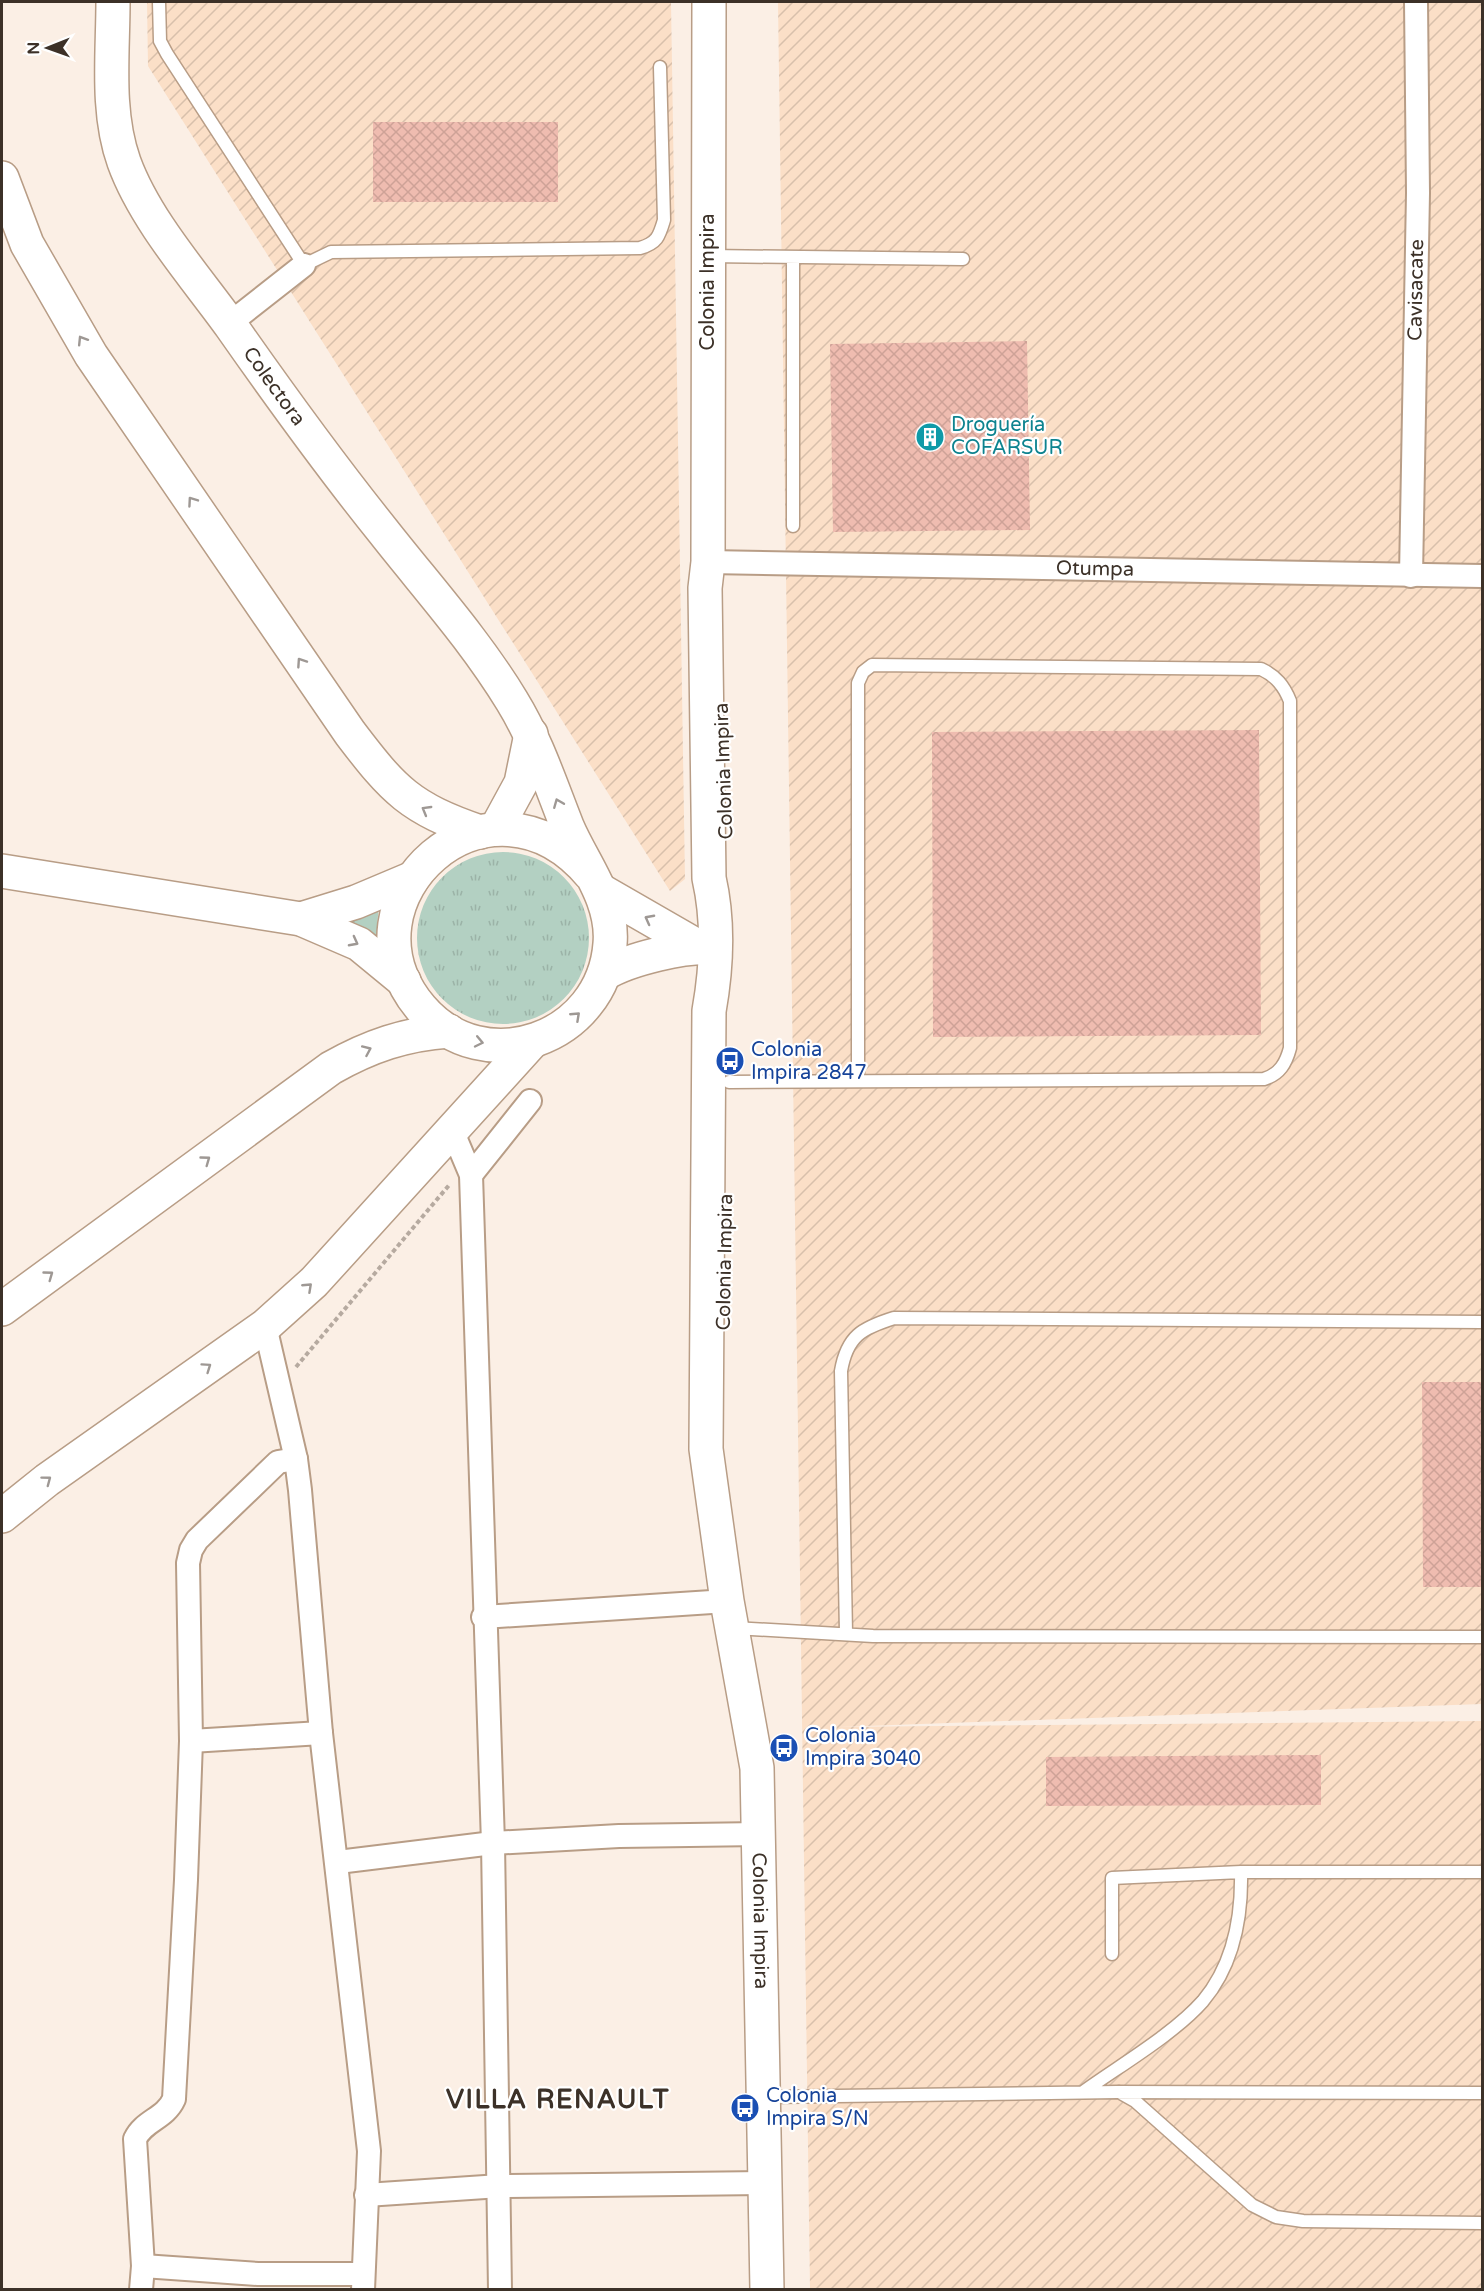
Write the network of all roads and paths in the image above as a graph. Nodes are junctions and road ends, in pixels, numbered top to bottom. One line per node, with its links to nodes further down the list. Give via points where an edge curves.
1 (113, 2): 11 (main road, Colectora, via 113,110 122,157 150,211)
2 (159, 2): 10 (lane, via 160,41 167,54)
3 (709, 2): 7 (main road, Colonia Impira)
4 (1416, 2): 14 (street, Cavisacate, via 1418,193)
5 (660, 67): 10 (lane, via 664,220 659,239 653,244 640,248 332,252)
6 (2, 178): 17 (main road, one-way to 6, via 429,813 409,800 357,743 90,355 27,244)
7 (708, 256): 8 (lane); 13 (main road, Colonia Impira)
8 (793, 257): 9 (lane); 12 (lane)
9 (963, 259)
10 (304, 264): 11 (street)
11 (229, 324): 16 (main road, Colectora, via 478,651)
12 (792, 526)
13 (708, 562): 14 (street, Otumpa); 22 (main road, Colonia Impira, via 705,588 709,878 715,907)
14 (1411, 576): 15 (street, Otumpa)
15 (1482, 576)
16 (531, 734): 17 (main road, via 521,783); 20 (main road, Colectora, one-way to 16, via 573,839)
17 (488, 830): 19 (main road, via 462,837 435,853); 20 (main road, via 516,830 549,839 578,860)
18 (2, 871): 21 (main road)
19 (413, 878): 21 (main road); 24 (main road, via 396,924 396,954)
20 (595, 882): 22 (main road, one-way to 20); 23 (main road, Colectora, via 606,908 611,941)
21 (301, 919): 24 (main road, one-way to 24, via 359,944)
22 (710, 955): 23 (main road, via 639,958); 28 (main road, Colonia Impira, via 726,1012); 38 (main road, Colonia Impira, via 706,1449)
23 (604, 974): 26 (main road, Colectora, one-way to 23, via 578,1015)
24 (404, 981): 25 (main road, via 420,1006)
25 (449, 1031): 26 (main road, one-way to 26, via 494,1045); 32 (main road, one-way to 25, via 332,1068 394,1038)
26 (532, 1042): 30 (main road)
27 (858, 1081): 27 (lane, via 1274,1076 1287,1061 1290,1048 1290,701 1286,689 1272,674 1261,669 884,665 872,665 863,672 858,683); 28 (lane)
28 (729, 1082): 38 (main road, Colonia Impira, via 723,1308 727,1449)
29 (530, 1101): 31 (street)
30 (452, 1130): 31 (street); 34 (main road, one-way to 30, via 314,1282)
31 (471, 1175): 35 (path, via 450,1185); 40 (street)
32 (2, 1309)
33 (1482, 1322): 41 (lane, via 894,1318 871,1325 851,1340 841,1371)
34 (265, 1326): 35 (street); 37 (main road, one-way to 34)
35 (278, 1388): 36 (street)
36 (296, 1459): 43 (street); 44 (street, via 278,1462 271,1468 191,1550)
37 (2, 1516)
38 (720, 1555): 39 (main road, Colonia Impira)
39 (730, 1615): 40 (street); 41 (lane); 45 (main road, Colonia Impira, via 757,1768)
40 (483, 1617): 46 (street)
41 (846, 1634): 42 (lane)
42 (1482, 1637)
43 (321, 1733): 44 (street); 47 (street)
44 (191, 1740): 59 (street, via 174,2099 169,2109 140,2130 135,2139)
45 (760, 1834): 46 (street); 54 (main road, Colonia Impira)
46 (493, 1843): 47 (street); 56 (street)
47 (338, 1862): 57 (street, via 369,2151)
48 (1241, 1872): 49 (lane); 50 (lane, via 1112,1878); 51 (lane, via 1233,1945 1203,2001)
49 (1482, 1872)
50 (1112, 1954)
51 (1083, 2092): 52 (lane); 54 (lane)
52 (1118, 2092): 53 (lane); 58 (lane, via 1135,2101 1252,2205 1276,2217 1303,2222)
53 (1482, 2093)
54 (765, 2097): 55 (main road, Colonia Impira)
55 (766, 2183): 56 (street); 64 (main road, Colonia Impira)
56 (500, 2186): 57 (street); 63 (street)
57 (366, 2195): 61 (street)
58 (1482, 2223)
59 (143, 2266): 60 (street); 62 (street)
60 (278, 2282): 61 (street)
61 (363, 2282)
62 (141, 2289)
63 (500, 2289)
64 (767, 2289)

